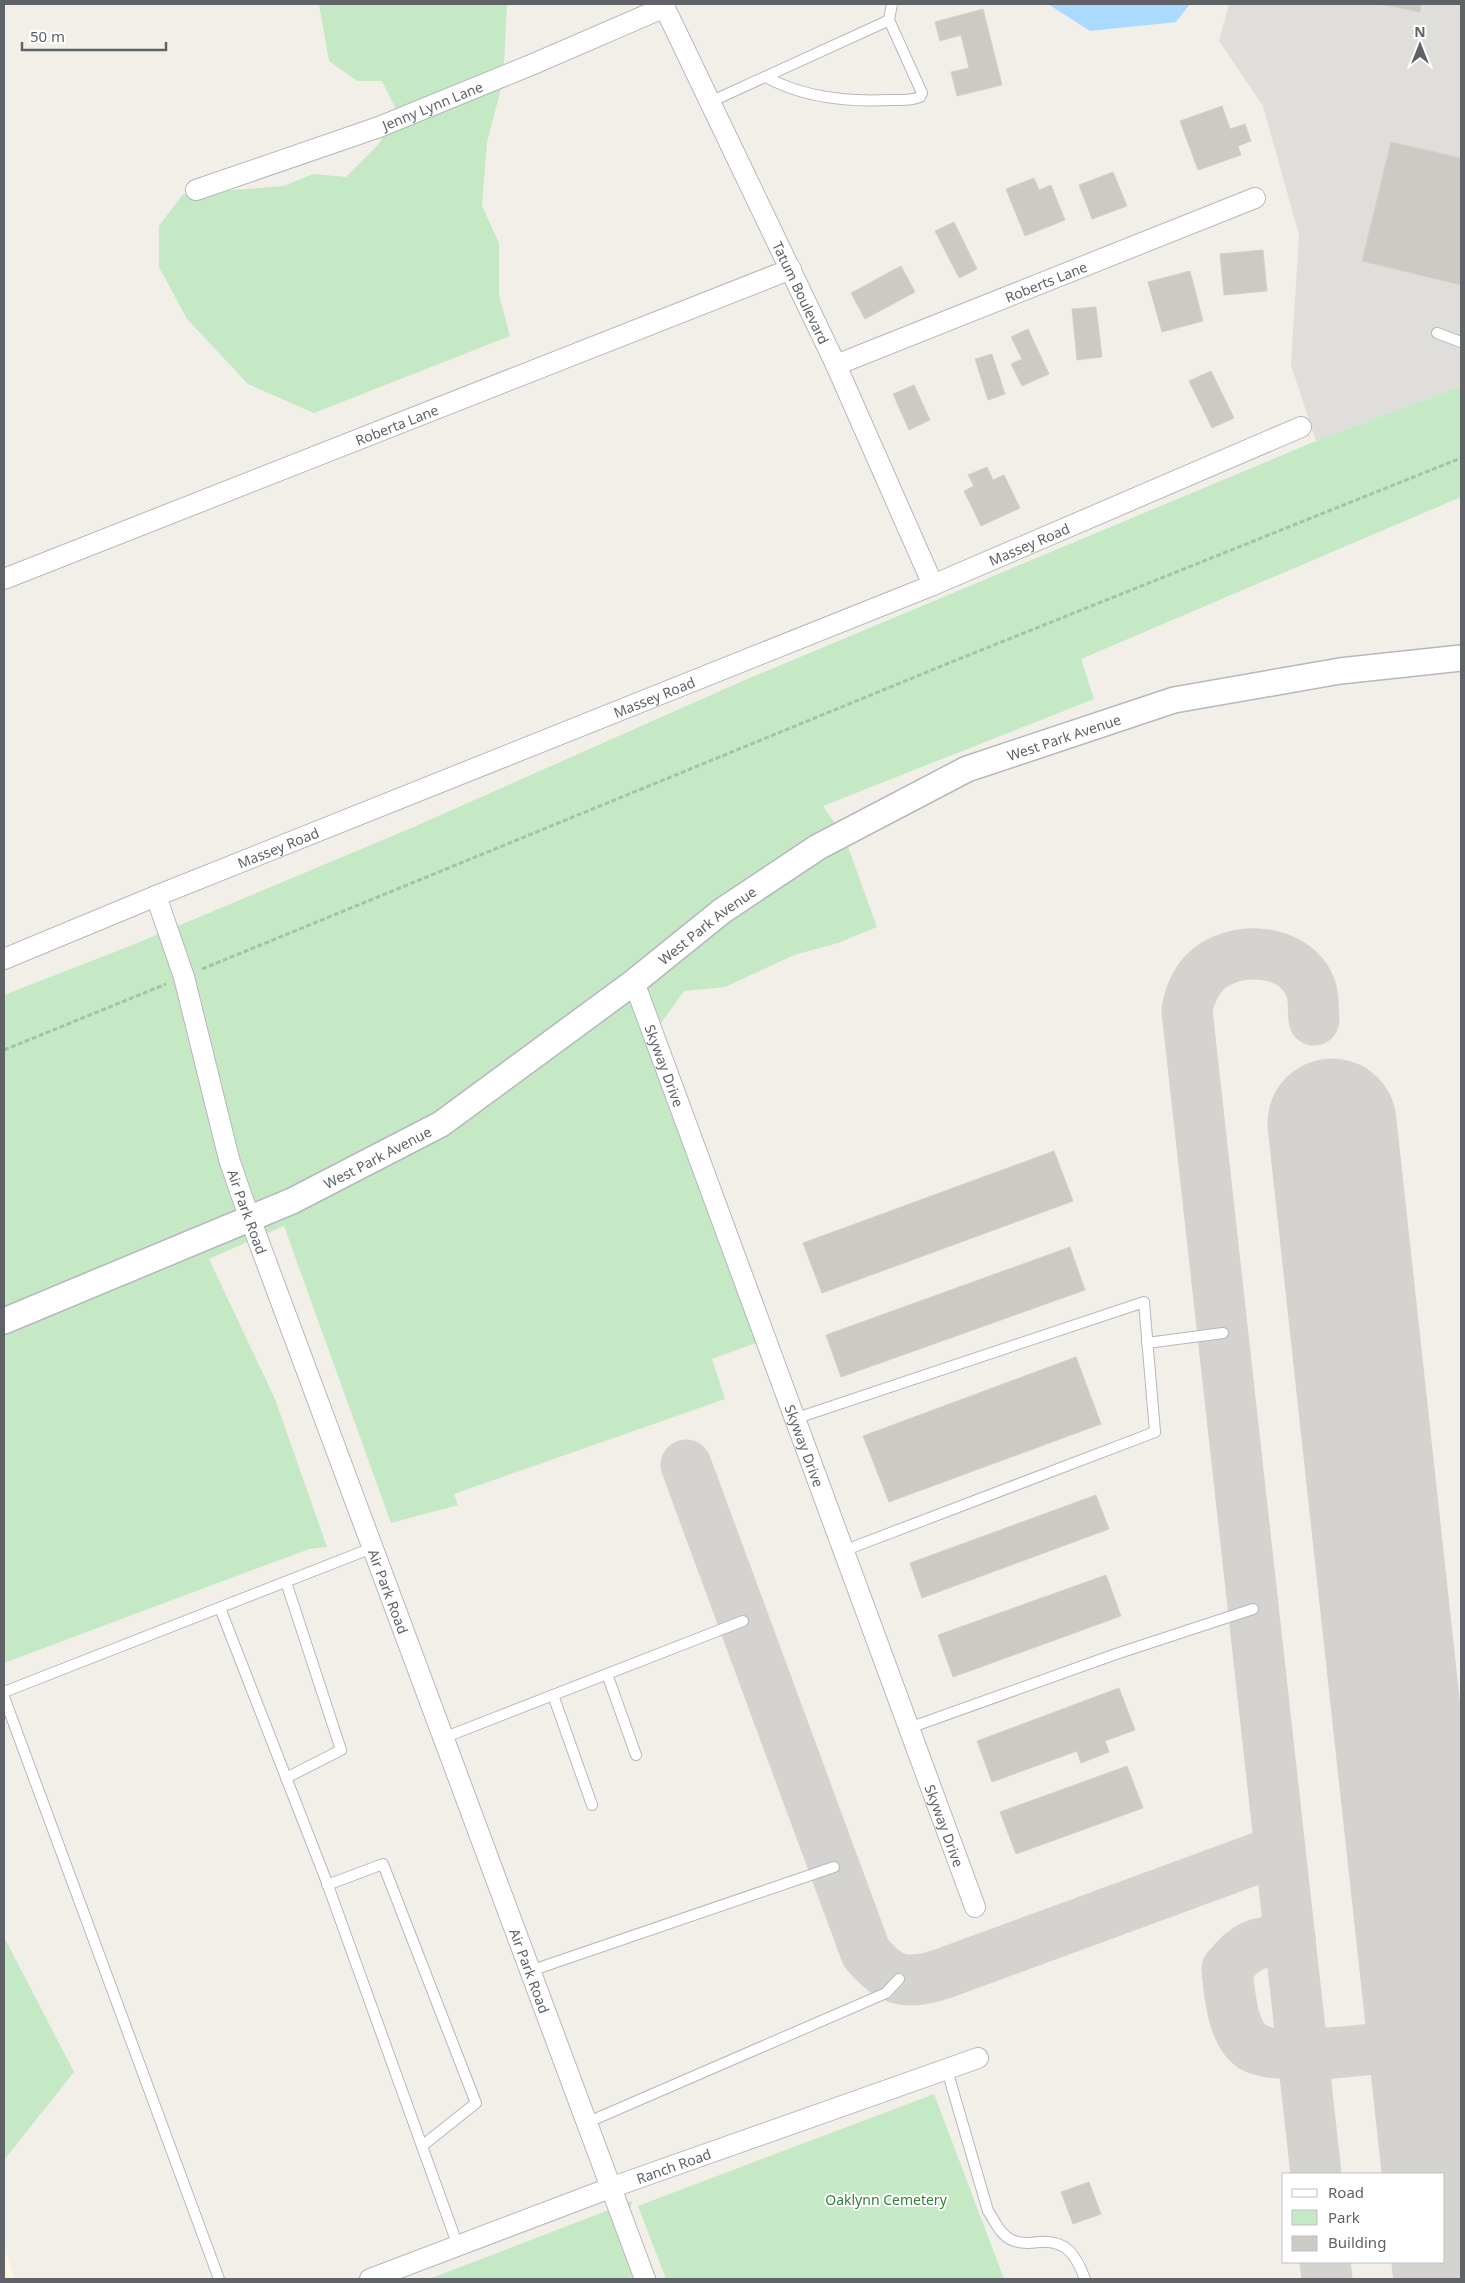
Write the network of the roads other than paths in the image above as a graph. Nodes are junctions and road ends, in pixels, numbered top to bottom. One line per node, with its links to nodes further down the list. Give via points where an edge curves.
1 (892, 4): 3 (lane)
2 (664, 5): 5 (street, Tatum Boulevard); 6 (street, Jenny Lynn Lane, via 531,65 379,127)
3 (889, 20): 4 (lane); 4 (lane, via 922,93 920,97 873,101 831,99 779,85)
4 (766, 77): 5 (lane)
5 (710, 102): 8 (street, Tatum Boulevard)
6 (196, 190)
7 (1255, 198): 11 (street, Roberts Lane)
8 (791, 269): 11 (street, Tatum Boulevard); 13 (street, Roberta Lane)
9 (1437, 333): 10 (lane)
10 (1461, 342)
11 (836, 364): 14 (street, Tatum Boulevard)
12 (1301, 427): 14 (street, Massey Road)
13 (4, 579)
14 (933, 585): 16 (street, Massey Road)
15 (1461, 658): 18 (street, West Park Avenue, via 1340,671 1174,700 966,769 818,847 722,911)
16 (156, 896): 17 (street, Massey Road); 19 (street, Air Park Road, via 184,977 229,1159)
17 (4, 959)
18 (634, 982): 19 (street, West Park Avenue, via 441,1124 292,1201); 23 (street, Skyway Drive)
19 (250, 1219): 20 (street, West Park Avenue); 24 (street, Air Park Road)
20 (4, 1321)
21 (1223, 1333): 22 (lane)
22 (1147, 1343): 23 (lane, via 1144,1302); 25 (lane, via 1155,1432)
23 (794, 1419): 25 (street, Skyway Drive)
24 (372, 1548): 26 (lane); 35 (street, Air Park Road)
25 (843, 1551): 34 (street, Skyway Drive)
26 (286, 1582): 27 (lane); 37 (lane, via 341,1750)
27 (220, 1608): 31 (lane); 37 (lane)
28 (1253, 1609): 34 (lane)
29 (743, 1620): 30 (lane)
30 (607, 1674): 32 (lane); 36 (lane)
31 (4, 1692)
32 (553, 1695): 35 (lane); 38 (lane)
33 (4, 1697): 50 (lane)
34 (909, 1728): 41 (street, Skyway Drive)
35 (443, 1738): 42 (street, Air Park Road)
36 (636, 1755)
37 (286, 1778): 40 (lane)
38 (592, 1805)
39 (834, 1867): 42 (lane)
40 (328, 1885): 47 (lane); 47 (lane, via 383,1864 476,2103)
41 (976, 1907)
42 (530, 1971): 46 (street, Air Park Road)
43 (900, 1980): 46 (lane, via 886,1992)
44 (978, 2058): 45 (street, Ranch Road)
45 (947, 2070): 48 (street, Ranch Road); 53 (lane, via 988,2211 1000,2231 1011,2240 1025,2244 1053,2242 1064,2247 1074,2254)
46 (586, 2123): 48 (street, Air Park Road)
47 (422, 2146): 49 (lane)
48 (610, 2188): 49 (street, Ranch Road); 52 (street, Air Park Road)
49 (458, 2246): 51 (street, Ranch Road)
50 (219, 2279)
51 (370, 2279)
52 (645, 2279)
53 (1085, 2279)

